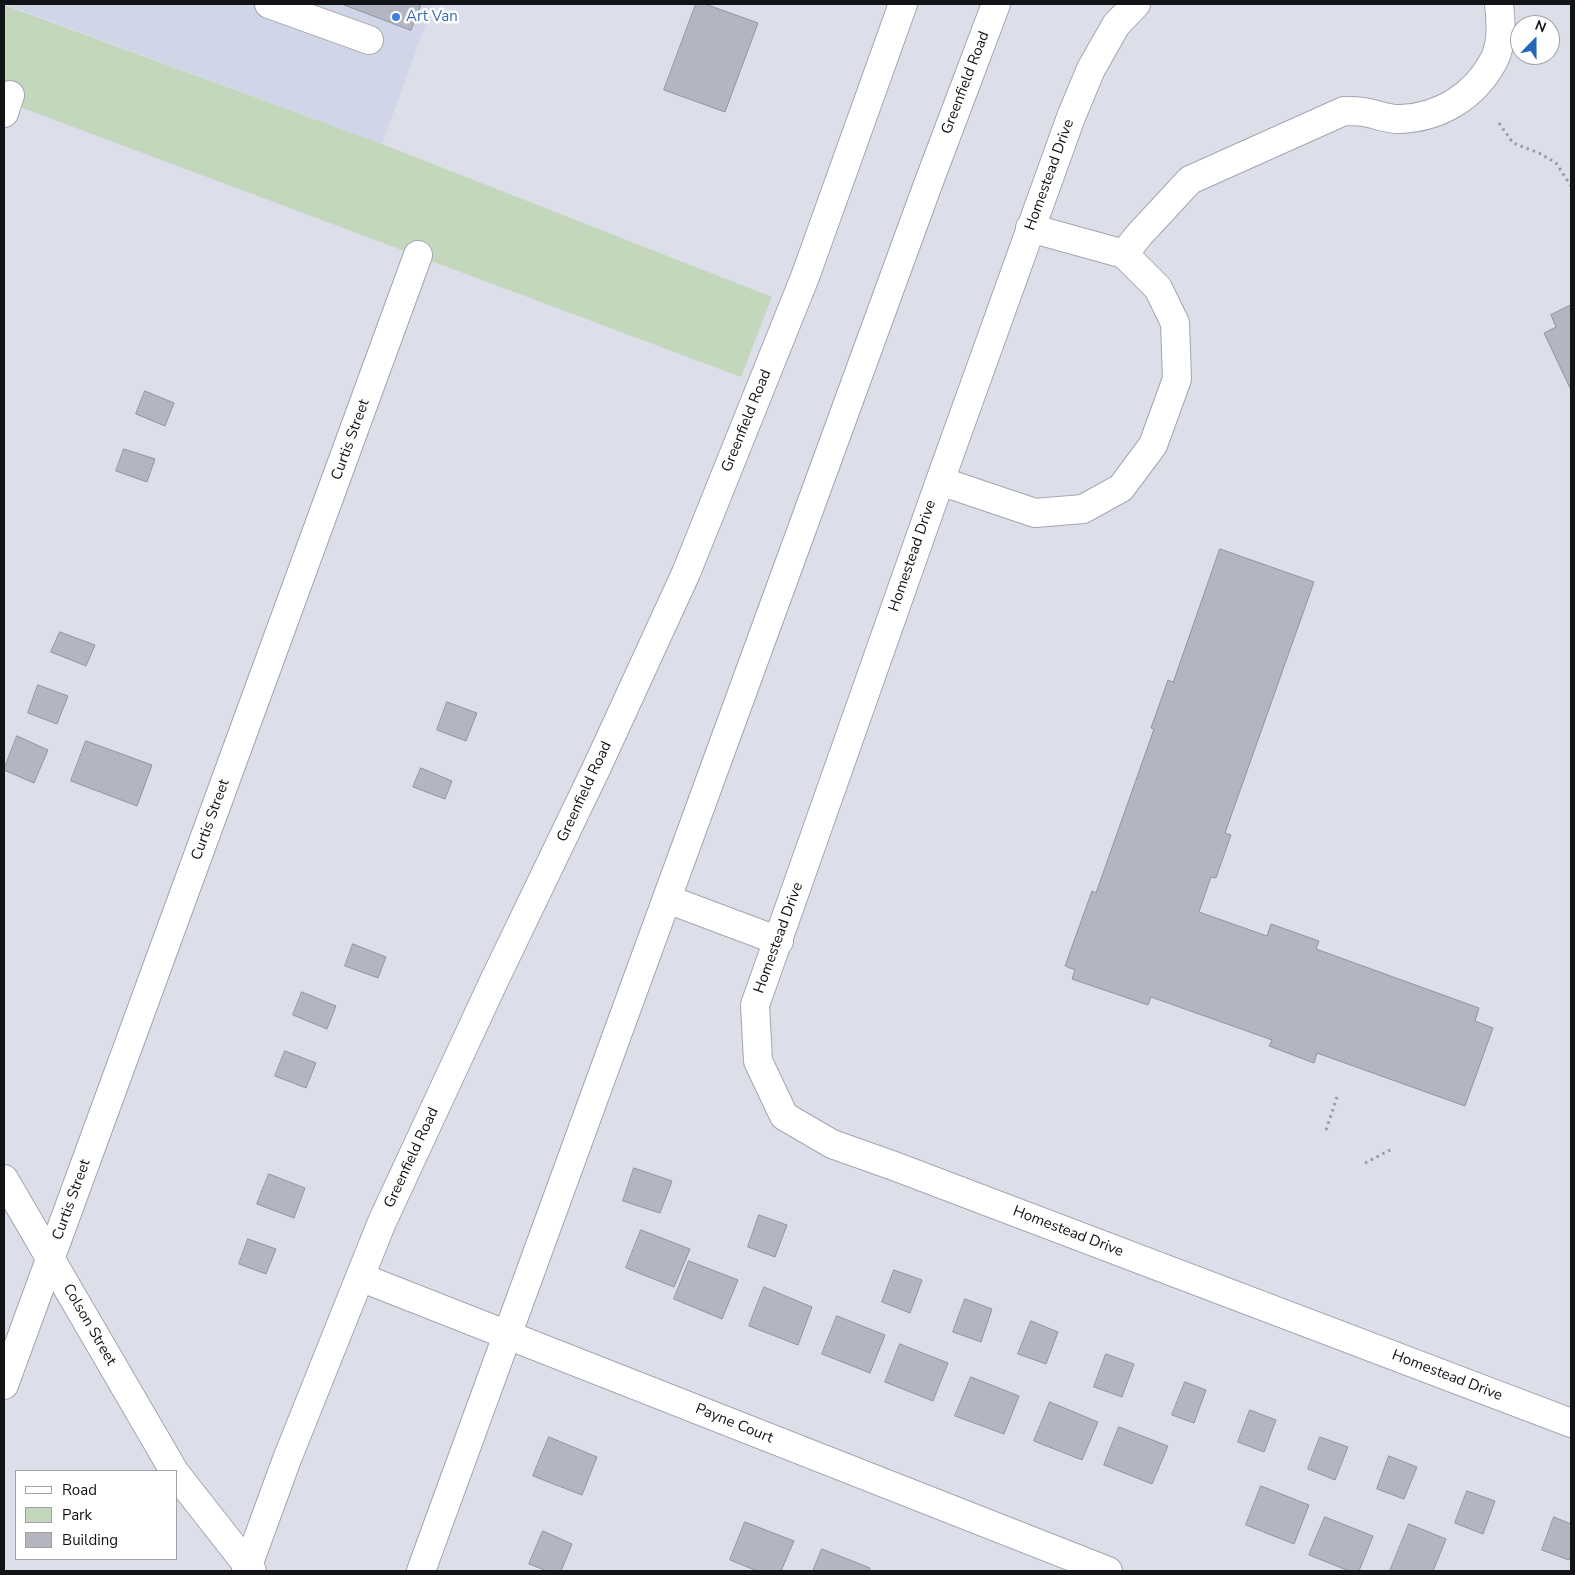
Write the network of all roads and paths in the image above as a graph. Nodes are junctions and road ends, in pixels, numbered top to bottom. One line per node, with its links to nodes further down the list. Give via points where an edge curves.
1 (269, 4): 6 (street)
2 (903, 4): 21 (street, Greenfield Road, via 805,277 686,573 382,1222)
3 (996, 4): 13 (street, Greenfield Road)
4 (1136, 4): 9 (street, Homestead Drive, via 1116,25 1091,70)
5 (1499, 4): 10 (street, via 1502,24 1495,59 1474,88 1453,104 1430,116 1399,120 1362,111 1344,111 1190,180)
6 (369, 40)
7 (1499, 123): 8 (path, via 1513,142 1556,162)
8 (1571, 186)
9 (1030, 228): 10 (street); 12 (street, Homestead Drive)
10 (1124, 254): 12 (street, via 1158,288 1175,323 1177,379 1153,445 1121,488 1083,509 1035,513)
11 (418, 256): 20 (street, Curtis Street)
12 (940, 480): 14 (street, Homestead Drive)
13 (667, 899): 14 (street); 22 (street, Greenfield Road)
14 (779, 941): 24 (street, Homestead Drive, via 755,1005 758,1061 784,1116 832,1144)
15 (1337, 1097): 16 (path)
16 (1326, 1130)
17 (1392, 1149): 18 (path)
18 (1365, 1163)
19 (4, 1179): 20 (street, Colson Street)
20 (50, 1258): 23 (street, Curtis Street); 25 (street, Colson Street)
21 (360, 1277): 22 (street, Payne Court); 27 (street, Greenfield Road, via 287,1459)
22 (508, 1335): 28 (street, Greenfield Road); 29 (street, Payne Court)
23 (4, 1384)
24 (1571, 1423)
25 (173, 1470)
26 (178, 1477): 27 (street, Colson Street)
27 (249, 1569)
28 (421, 1571)
29 (1108, 1571)

